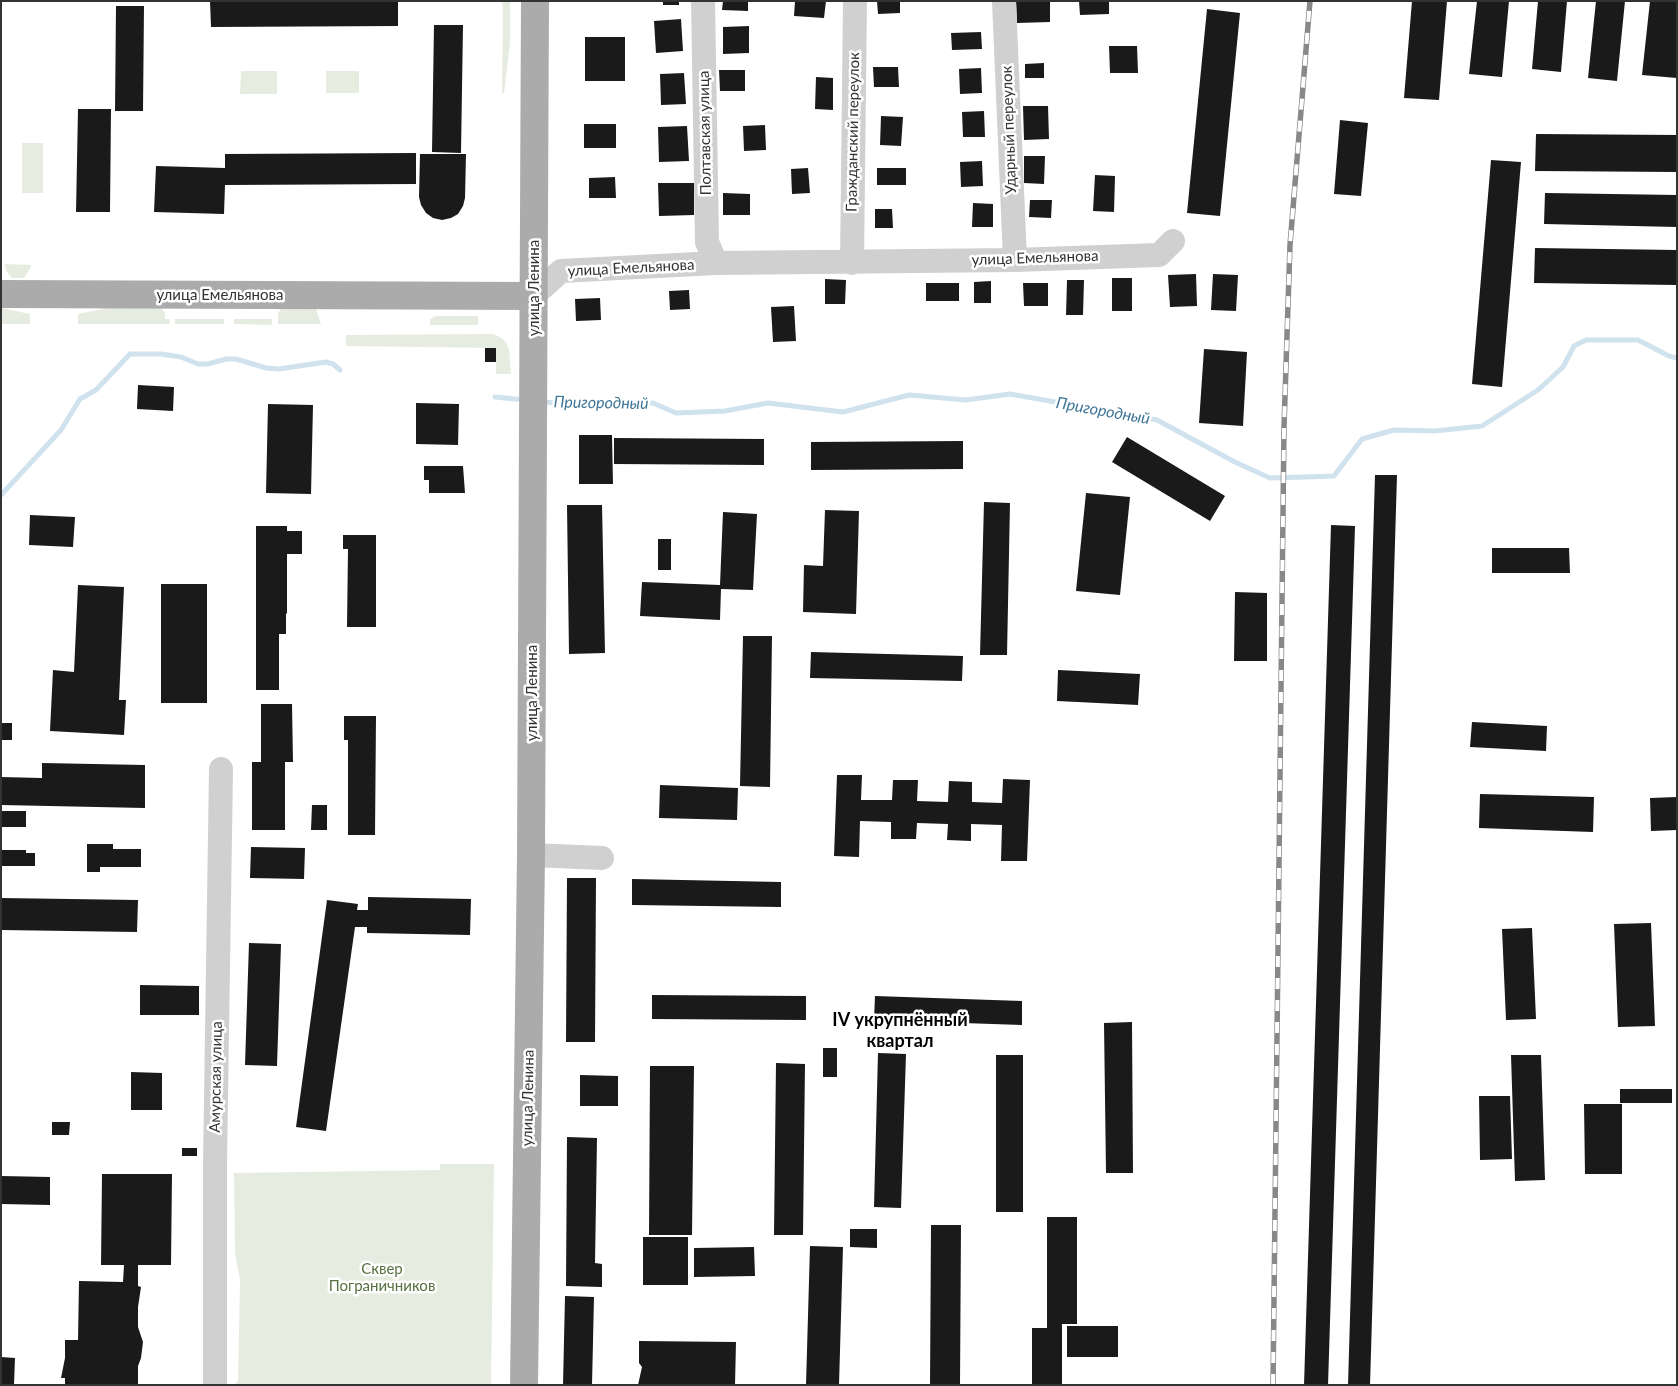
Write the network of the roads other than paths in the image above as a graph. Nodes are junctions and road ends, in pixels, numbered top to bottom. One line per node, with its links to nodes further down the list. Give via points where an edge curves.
1 (535, 1): 10 (main road, улица Ленина)
2 (703, 1): 7 (street, Полтавская улица, via 707,242)
3 (855, 1): 8 (street, Гражданский переулок)
4 (1004, 1): 6 (street, Ударный переулок)
5 (1174, 241): 6 (street, улица Емельянова, via 1159,254)
6 (1015, 260): 8 (street, улица Емельянова)
7 (716, 263): 8 (street, улица Емельянова); 10 (street, улица Емельянова, via 561,270)
8 (852, 263)
9 (1, 294): 10 (main road, улица Емельянова)
10 (533, 296): 12 (main road, улица Ленина)
11 (221, 769): 14 (street, Амурская улица)
12 (531, 855): 13 (street); 15 (main road, улица Ленина)
13 (602, 858)
14 (215, 1385)
15 (524, 1385)

